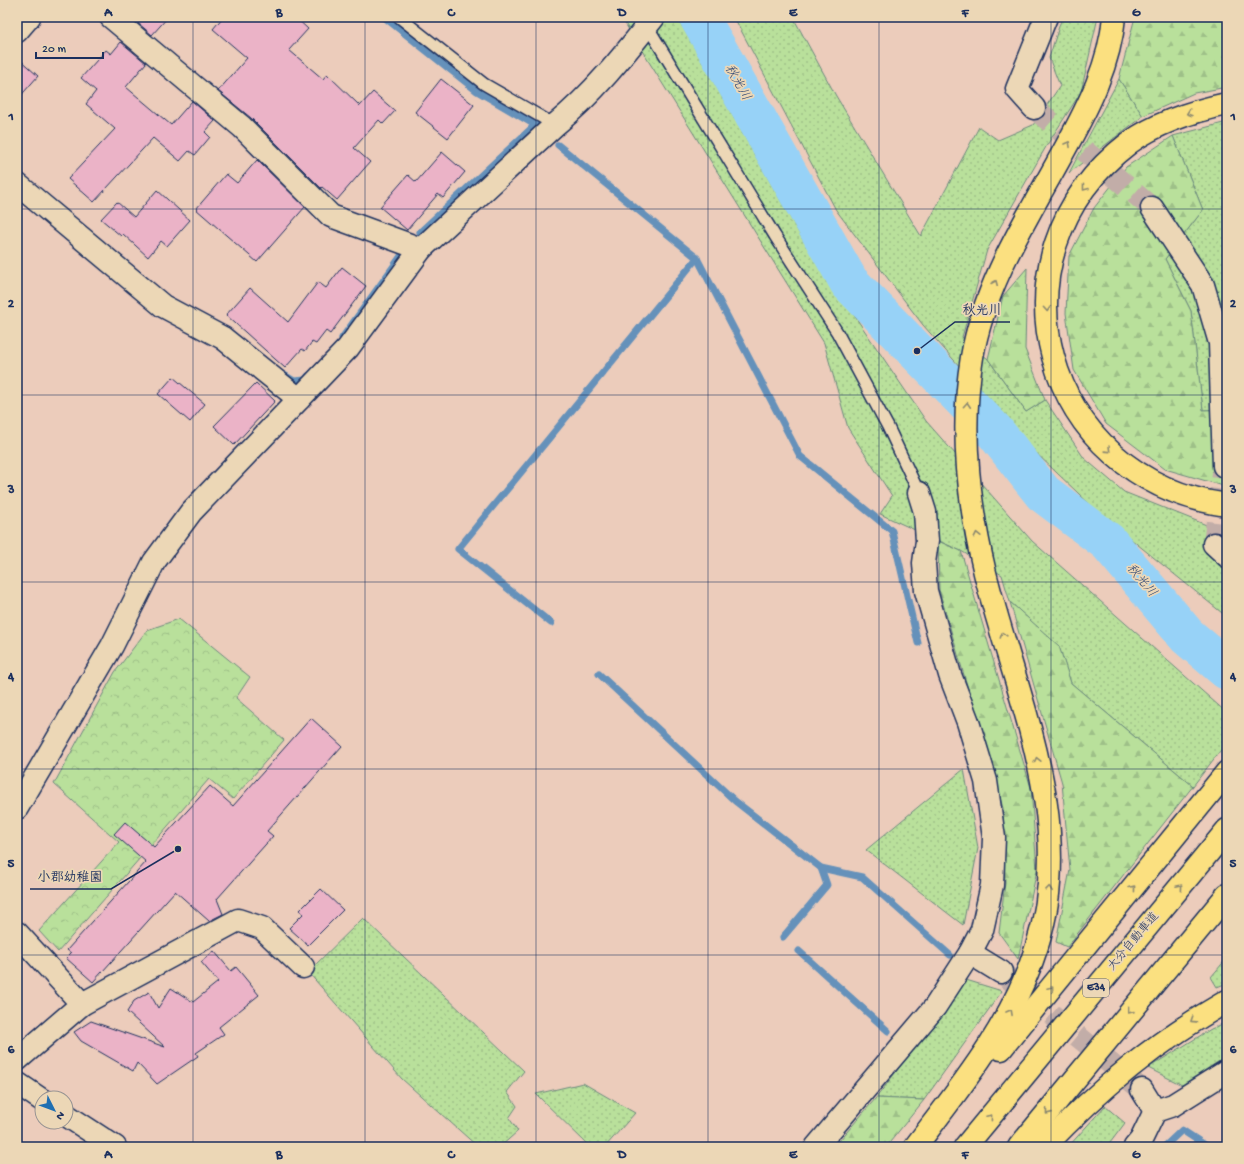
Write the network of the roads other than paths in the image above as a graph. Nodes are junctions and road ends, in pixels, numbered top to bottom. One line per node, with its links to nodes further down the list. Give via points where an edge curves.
1 (29, 17): 7 (street)
2 (111, 17): 13 (street, via 242,127 331,216)
3 (399, 17): 10 (lane, via 484,84)
4 (1046, 17): 9 (street, via 1017,89)
5 (1114, 17): 39 (highway, one-way to 5, via 974,1069 1012,1009 1029,970 1046,914 1050,852 1043,787 1029,725 985,573 970,494 965,424 977,333 1003,263 1095,90 1106,59)
6 (649, 20): 10 (street, via 597,86 576,108); 16 (lane, via 775,236 837,332 888,427)
7 (17, 31)
8 (1227, 104): 17 (highway, one-way to 17, via 1192,112 1158,126 1130,142 1095,175 1077,200 1059,233 1053,254 1047,304 1054,360 1062,387 1093,435 1133,470 1156,484 1182,495)
9 (1034, 108)
10 (555, 124): 13 (street)
11 (17, 184): 14 (street, via 163,306 224,338)
12 (1152, 208): 15 (street, via 1203,285 1220,343)
13 (421, 249): 14 (street, via 348,348)
14 (299, 399): 19 (street, via 191,512 154,562 112,646)
15 (1224, 466)
16 (919, 493): 24 (street, via 925,512 926,591 950,675 986,781 994,838 992,885 982,930)
17 (1227, 506)
18 (1227, 772): 39 (highway, one-way to 18, via 1054,984)
19 (17, 808)
20 (1227, 830): 40 (highway, 大分自動車道 / E34, one-way to 20)
21 (1227, 896): 27 (highway)
22 (1227, 909): 27 (highway)
23 (17, 933): 29 (street)
24 (970, 953): 26 (street); 38 (street, via 935,1007)
25 (303, 967): 29 (street, via 262,928 238,920)
26 (1001, 972)
27 (1144, 995): 41 (highway, one-way to 41)
28 (1227, 1001): 42 (highway, one-way to 42, via 1152,1048 1075,1115)
29 (82, 1004): 30 (street)
30 (17, 1060)
31 (1227, 1071): 35 (street, via 1173,1105)
32 (17, 1083): 34 (street)
33 (1142, 1090): 35 (street)
34 (34, 1095)
35 (1155, 1111): 43 (street)
36 (74, 1120): 37 (street)
37 (115, 1147)
38 (816, 1147)
39 (916, 1147)
40 (965, 1147)
41 (1019, 1147)
42 (1044, 1147)
43 (1135, 1147)

